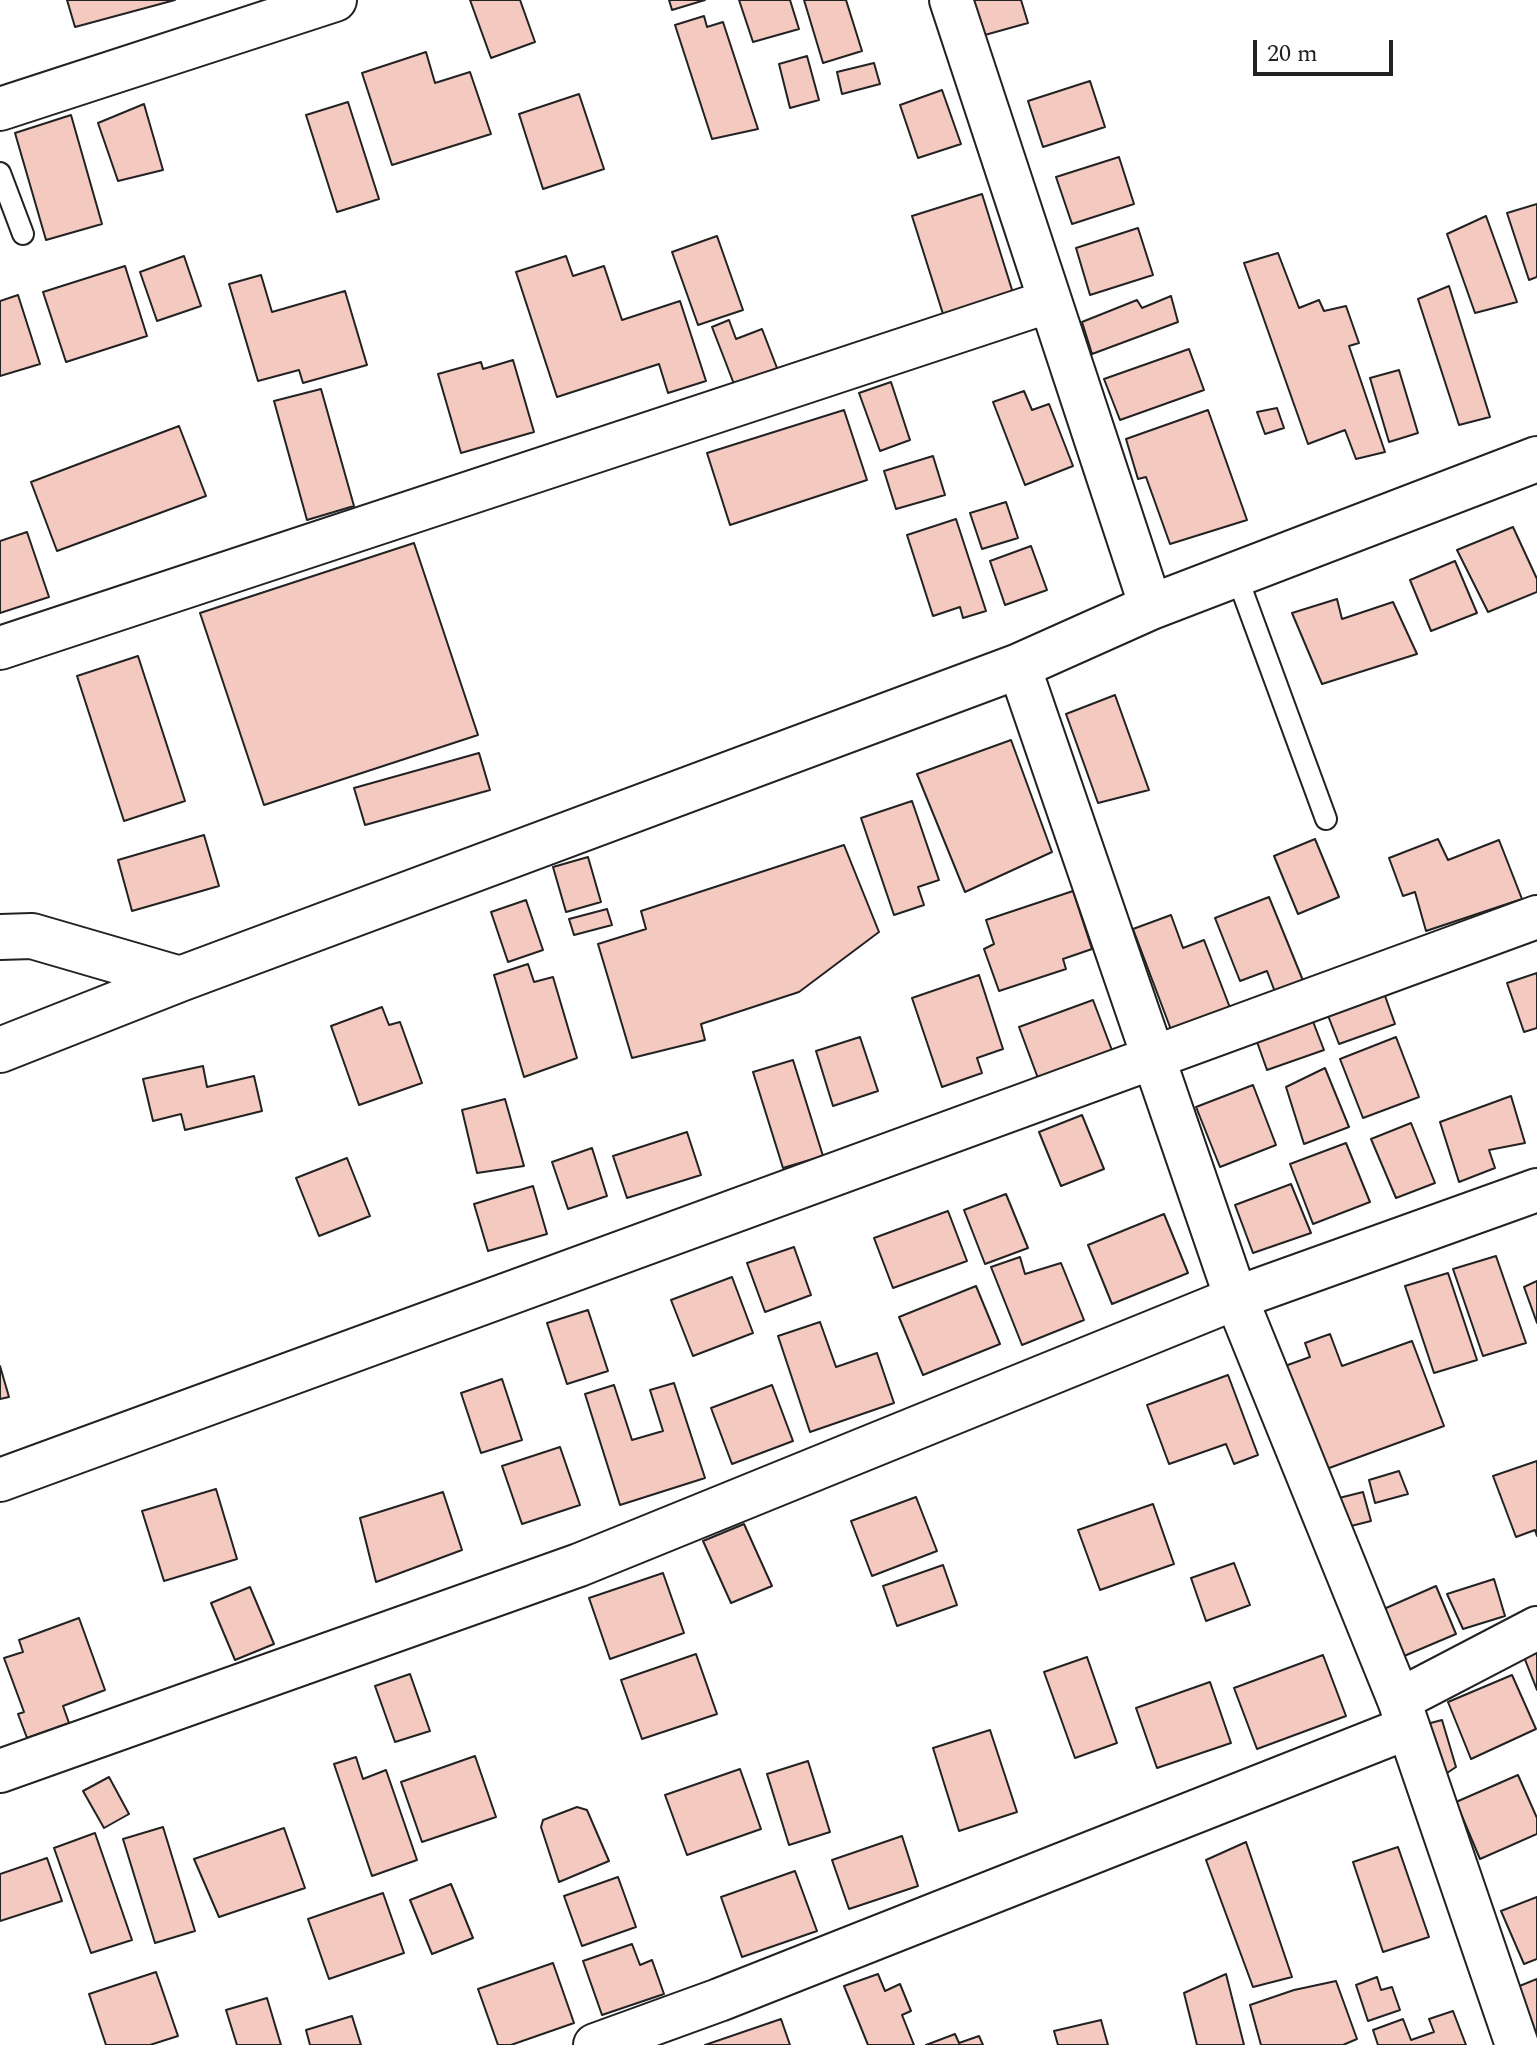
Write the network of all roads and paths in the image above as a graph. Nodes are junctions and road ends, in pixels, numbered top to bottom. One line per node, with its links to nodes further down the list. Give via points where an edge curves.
1 (335, 0): 3 (street)
2 (951, 0): 6 (street)
3 (0, 109)
4 (0, 173): 5 (lane)
5 (23, 234)
6 (1050, 301): 9 (street); 10 (street)
7 (1537, 459): 8 (street)
8 (1236, 574): 9 (street); 12 (lane)
9 (1151, 607): 11 (street)
10 (0, 648)
11 (1019, 666): 15 (street); 17 (street)
12 (1326, 819)
13 (1537, 917): 17 (street)
14 (0, 937): 15 (street, via 32,936)
15 (180, 979): 16 (street)
16 (0, 1050)
17 (1155, 1059): 19 (street); 20 (street)
18 (1537, 1190): 19 (street)
19 (1236, 1298): 22 (street); 23 (street, via 579,1565)
20 (0, 1480)
21 (1537, 1628): 22 (street)
22 (1403, 1714): 24 (street, via 719,2000); 25 (street)
23 (0, 1771)
24 (595, 2045)
25 (1517, 2045)

